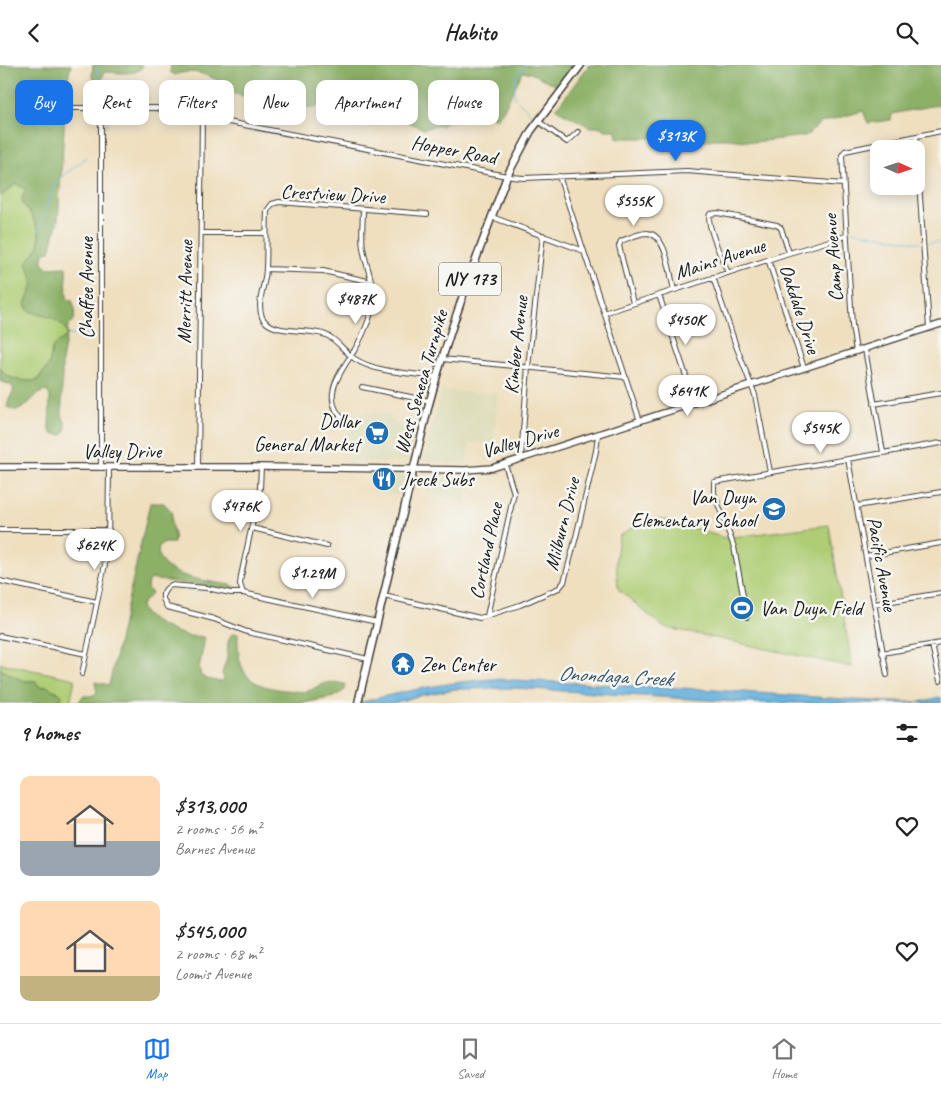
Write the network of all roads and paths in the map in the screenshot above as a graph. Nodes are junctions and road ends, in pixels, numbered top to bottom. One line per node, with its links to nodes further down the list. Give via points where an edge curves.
1 (581, 65): 2 (main road, West Seneca Turnpike / NY 173)
2 (538, 121): 7 (street, via 567,143); 9 (main road, West Seneca Turnpike / NY 173)
3 (234, 123): 9 (street, Hopper Road)
4 (100, 125): 57 (street, Chaffee Avenue)
5 (202, 125): 15 (street, Merritt Avenue)
6 (941, 131): 8 (street)
7 (578, 132)
8 (916, 137): 11 (street, Camp Avenue, via 845,151 842,155); 31 (street)
9 (507, 175): 10 (street, Hopper Road, via 524,178); 14 (main road, West Seneca Turnpike / NY 173)
10 (559, 176): 11 (street, Hopper Road, via 688,171); 19 (street)
11 (843, 184): 18 (street, Camp Avenue)
12 (363, 209): 13 (street, Crestview Drive); 16 (street, Crestview Drive, via 279,202 268,208); 25 (street, via 363,248)
13 (427, 214)
14 (492, 217): 17 (street); 35 (main road, West Seneca Turnpike / NY 173)
15 (201, 233): 16 (street); 55 (street, Merritt Avenue)
16 (266, 233): 22 (street)
17 (543, 235): 19 (street); 36 (street, Kimber Avenue)
18 (846, 236): 20 (street, Mains Avenue); 33 (street, Camp Avenue)
19 (584, 251): 29 (street)
20 (789, 253): 21 (street, Mains Avenue); 23 (street, via 777,225 710,214 711,231)
21 (768, 259): 23 (street, Mains Avenue); 37 (street, Oakdale Drive)
22 (266, 269): 25 (street, via 323,271); 34 (street, via 261,289 261,313 266,322 273,327 326,335)
23 (728, 273): 24 (street, Mains Avenue)
24 (714, 277): 26 (street, Mains Avenue); 40 (street)
25 (372, 282): 34 (street, via 372,308 362,337)
26 (674, 290): 27 (street, Mains Avenue); 28 (street, via 660,238 643,233 621,241 620,246)
27 (659, 295): 28 (street, Mains Avenue); 44 (street)
28 (633, 303): 29 (street, Mains Avenue)
29 (604, 313): 39 (street)
30 (941, 324): 31 (main road, Valley Drive)
31 (930, 327): 32 (main road, Valley Drive)
32 (865, 349): 33 (main road, Valley Drive); 45 (street)
33 (856, 352): 37 (main road, Valley Drive)
34 (350, 355): 38 (street, via 367,365); 47 (street, via 333,390 334,407)
35 (442, 359): 36 (street); 38 (main road, West Seneca Turnpike / NY 173)
36 (528, 367): 39 (street); 51 (street, Kimber Avenue)
37 (804, 368): 40 (main road, Valley Drive)
38 (437, 377): 43 (main road, West Seneca Turnpike / NY 173)
39 (625, 377): 46 (street)
40 (750, 386): 44 (main road, Valley Drive); 60 (street, via 757,403)
41 (362, 387): 43 (street)
42 (941, 393): 45 (street)
43 (430, 401): 59 (main road, West Seneca Turnpike / NY 173)
44 (694, 403): 46 (main road, Valley Drive)
45 (874, 404): 50 (street)
46 (640, 421): 48 (main road, Valley Drive)
47 (346, 422)
48 (598, 435): 51 (main road, Valley Drive); 75 (street, Milburn Drive, via 564,582 559,588)
49 (941, 443): 50 (street)
50 (883, 452): 52 (street)
51 (520, 458): 53 (main road, Valley Drive)
52 (848, 459): 60 (street); 62 (street, Pacific Avenue)
53 (505, 464): 59 (main road, Valley Drive, via 482,470); 75 (street, Cortland Place, via 514,493)
54 (0, 467): 57 (main road, Valley Drive)
55 (198, 467): 56 (main road, Valley Drive); 58 (main road, Valley Drive)
56 (261, 467): 59 (main road, Valley Drive); 63 (street)
57 (101, 468): 58 (main road, Valley Drive)
58 (109, 468): 65 (street)
59 (414, 468): 72 (main road, West Seneca Turnpike / NY 173)
60 (770, 472): 76 (street, via 716,481 714,484 714,493 734,547)
61 (941, 493): 62 (street)
62 (857, 507): 68 (street, Pacific Avenue)
63 (252, 528): 67 (street); 70 (street, via 241,576)
64 (0, 530): 65 (street)
65 (109, 530): 73 (street)
66 (941, 543): 68 (street)
67 (327, 546)
68 (866, 555): 74 (street, Pacific Avenue)
69 (0, 581): 73 (street)
70 (243, 593): 77 (street); 83 (street, via 176,584 166,589 163,599 167,607 247,631)
71 (941, 593): 74 (street)
72 (384, 596): 75 (street, Milburn Drive, via 471,617); 77 (main road, West Seneca Turnpike / NY 173)
73 (98, 602): 82 (street)
74 (874, 603): 81 (street, Pacific Avenue)
75 (488, 616)
76 (747, 617)
77 (378, 622): 83 (main road, West Seneca Turnpike / NY 173)
78 (0, 636): 82 (street)
79 (941, 643): 80 (street)
80 (932, 645): 81 (street); 86 (street)
81 (882, 653): 85 (street, Pacific Avenue)
82 (86, 654): 84 (street)
83 (368, 659): 87 (main road, West Seneca Turnpike / NY 173)
84 (82, 674)
85 (887, 675)
86 (940, 681)
87 (358, 703)

